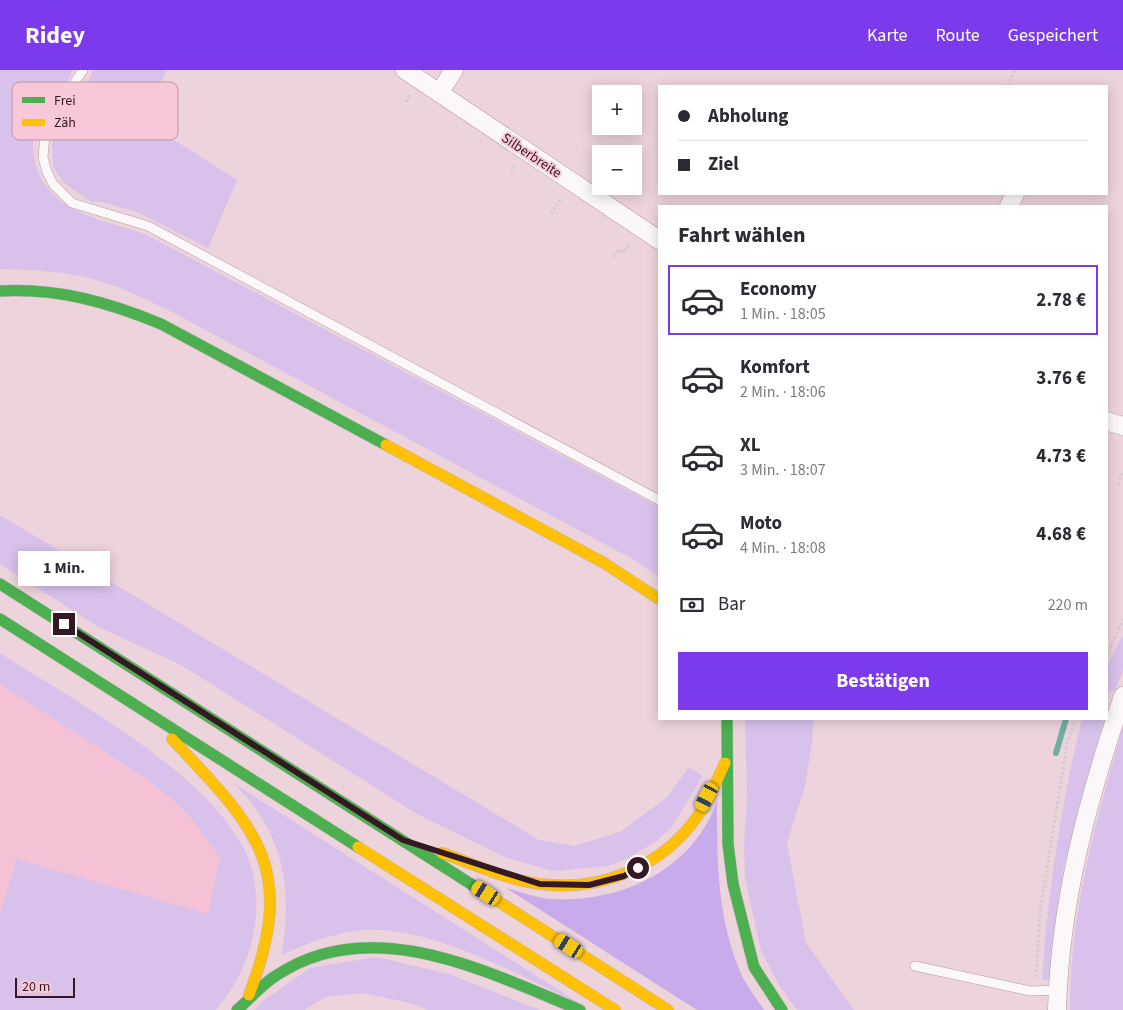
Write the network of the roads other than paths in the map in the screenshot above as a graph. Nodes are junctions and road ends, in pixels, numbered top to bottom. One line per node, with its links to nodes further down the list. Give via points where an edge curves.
1 (83, 70): 4 (lane)
2 (405, 70): 5 (street, Silberbreite)
3 (454, 70): 5 (street)
4 (75, 82)
5 (439, 93): 7 (street, Silberbreite)
6 (45, 140): 11 (lane, via 43,158 53,184 72,203 148,226)
7 (658, 239)
8 (0, 291): 13 (highway, via 24,289 83,295 161,324 604,563)
9 (1108, 422): 10 (street)
10 (1123, 426)
11 (658, 499)
12 (0, 584): 19 (highway)
13 (658, 598)
14 (0, 619): 16 (highway)
15 (1116, 705): 21 (street, via 1075,858 1064,916)
16 (146, 711): 22 (highway, via 244,819 263,860 269,882 271,920 264,954); 25 (highway)
17 (727, 720): 18 (highway)
18 (725, 763): 19 (highway, via 698,814 678,840 652,861 624,876 589,885 540,884); 27 (highway, via 733,884 754,967)
19 (403, 840): 26 (highway)
20 (915, 966): 21 (lane, via 1034,991)
21 (1057, 990): 28 (street)
22 (247, 998): 23 (highway); 24 (highway, via 270,978 309,956 336,948 385,946 469,966)
23 (236, 1010)
24 (580, 1010)
25 (615, 1010)
26 (668, 1010)
27 (782, 1010)
28 (1056, 1010)

